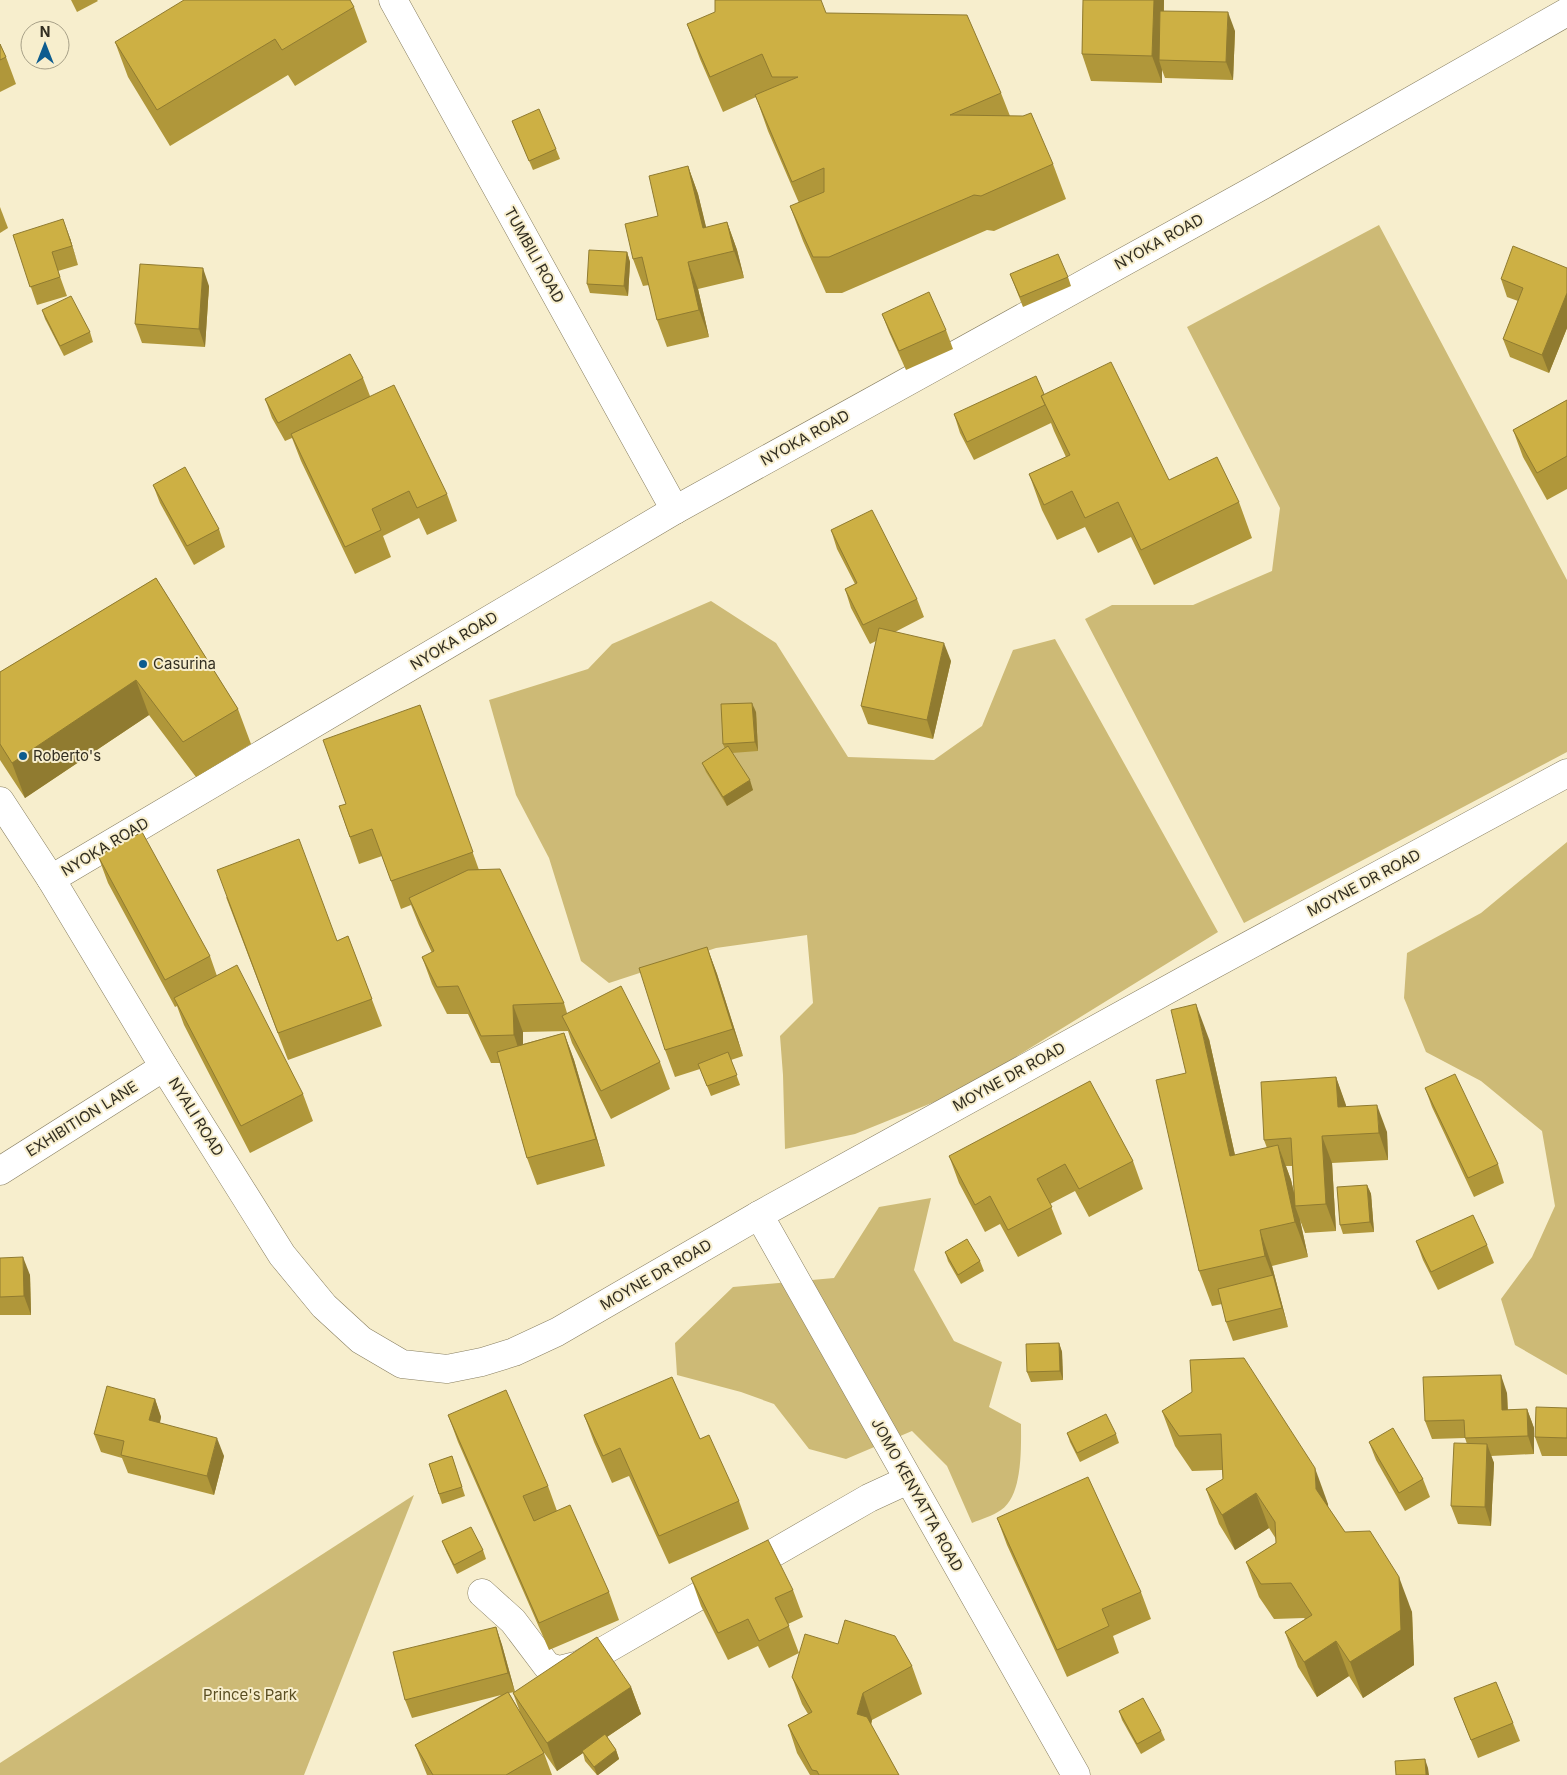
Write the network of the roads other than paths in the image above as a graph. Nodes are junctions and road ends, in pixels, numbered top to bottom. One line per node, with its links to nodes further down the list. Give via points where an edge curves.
1 (393, 0): 3 (street, TUMBILI ROAD)
2 (1567, 12): 3 (street, NYOKA ROAD, via 1263,185)
3 (675, 510): 6 (street, NYOKA ROAD)
4 (1567, 773): 9 (street, MOYNE DR ROAD)
5 (0, 801): 6 (street, NYALI ROAD)
6 (51, 880): 7 (street, NYALI ROAD)
7 (164, 1067): 8 (street, EXHIBITION LANE); 10 (street, NYALI ROAD, via 282,1255 324,1306 361,1340 402,1364)
8 (0, 1171)
9 (759, 1215): 10 (street, MOYNE DR ROAD, via 557,1332 514,1352); 11 (street, JOMO KENYATTA ROAD)
10 (447, 1369)
11 (908, 1480): 12 (street, via 869,1498 579,1665 558,1670 547,1666 513,1621); 13 (street, JOMO KENYATTA ROAD)
12 (482, 1593)
13 (1076, 1775)

